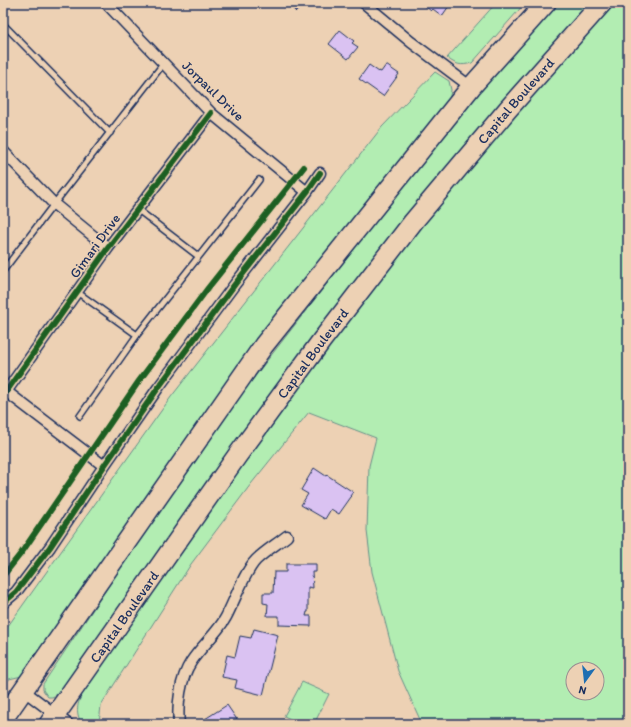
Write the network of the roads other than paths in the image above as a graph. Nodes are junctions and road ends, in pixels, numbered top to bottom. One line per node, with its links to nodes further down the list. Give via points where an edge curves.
1 (106, 3): 6 (street, Jorpaul Drive)
2 (364, 3): 7 (street)
3 (546, 3): 7 (highway)
4 (602, 3): 28 (highway, Capital Boulevard, via 413,222 322,340 237,456)
5 (3, 24): 9 (lane)
6 (164, 63): 8 (street, Jorpaul Drive); 9 (lane)
7 (471, 87): 26 (highway, via 264,345)
8 (211, 113): 13 (street, Jorpaul Drive); 15 (street, Gimari Drive)
9 (110, 133): 14 (lane)
10 (3, 151): 14 (street)
11 (320, 173): 13 (street)
12 (259, 180): 17 (lane)
13 (307, 192): 23 (street, via 235,284)
14 (54, 204): 16 (street); 18 (lane)
15 (137, 210): 16 (street, Gimari Drive); 17 (lane)
16 (108, 248): 19 (street, Gimari Drive)
17 (198, 256): 20 (lane)
18 (3, 271)
19 (76, 292): 20 (lane); 21 (street, Gimari Drive)
20 (137, 334): 22 (lane)
21 (4, 392): 23 (street)
22 (80, 416)
23 (104, 466): 25 (street, via 50,547 16,592)
24 (287, 536): 29 (street, via 255,561 225,618 190,662 183,680)
25 (3, 603)
26 (23, 690): 27 (highway); 28 (street)
27 (3, 719)
28 (58, 721)
29 (179, 724)

